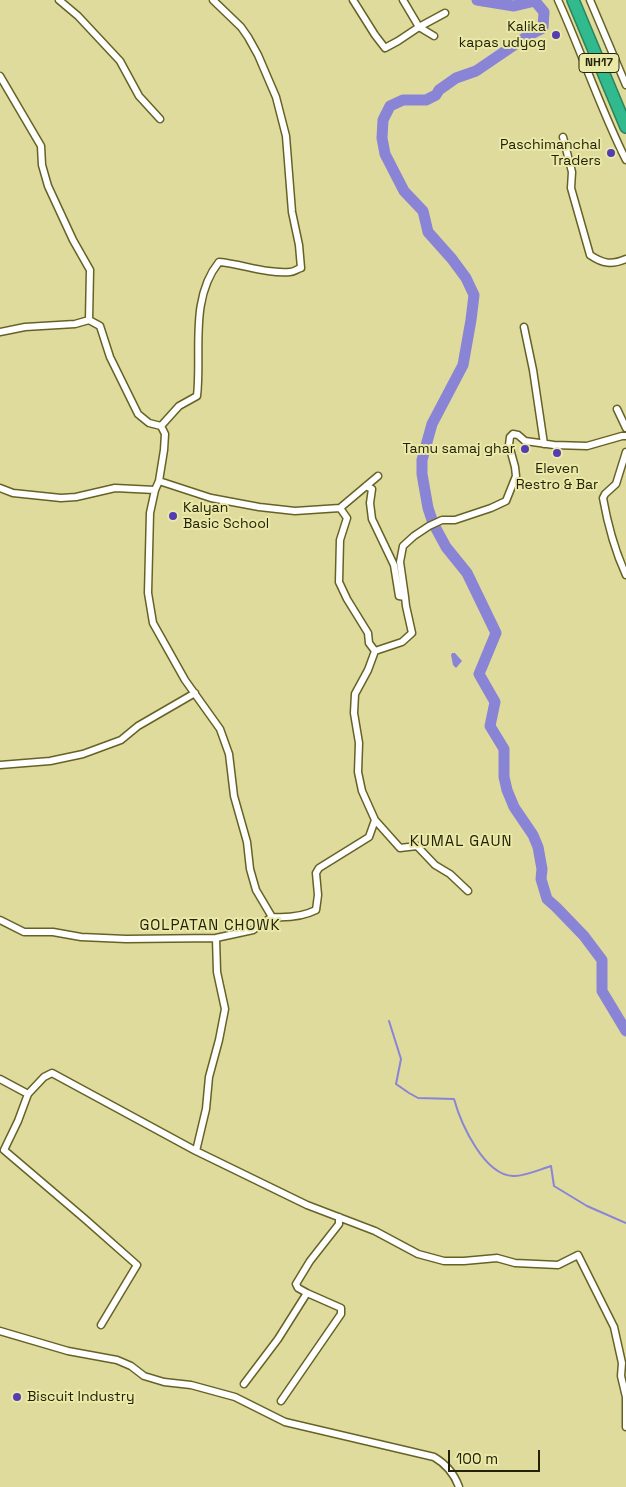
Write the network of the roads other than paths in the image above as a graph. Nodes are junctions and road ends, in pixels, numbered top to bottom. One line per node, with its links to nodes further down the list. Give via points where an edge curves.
1 (59, 0): 13 (street, via 120,61 139,96)
2 (213, 0): 22 (street, via 248,37 276,98 286,136 292,212 301,268 292,272 263,270 219,262 211,272 203,297 197,396 179,406)
3 (353, 0): 9 (street, via 385,48)
4 (403, 0): 9 (street)
5 (558, 0): 16 (street)
6 (573, 0): 14 (highway, NH17)
7 (591, 1): 12 (street)
8 (446, 13): 9 (street)
9 (419, 27): 10 (street)
10 (434, 36)
11 (0, 76): 18 (street, via 41,146 48,186 90,270)
12 (626, 85)
13 (160, 119)
14 (626, 127)
15 (563, 137): 17 (street, via 572,172 571,188 590,255 599,261 615,264)
16 (626, 160)
17 (626, 260)
18 (89, 320): 20 (street); 22 (street, via 100,326 110,357 138,414 149,423)
19 (524, 326): 25 (street)
20 (0, 332)
21 (617, 409): 23 (street)
22 (161, 426): 28 (street, via 165,434)
23 (626, 428)
24 (626, 436): 25 (street, via 588,446)
25 (544, 444): 34 (street, via 525,441 513,434 509,445 516,476 506,501 454,520 442,520 403,546 400,562)
26 (626, 452): 33 (street, via 616,484 603,498 616,554)
27 (378, 476): 29 (street)
28 (159, 481): 31 (street); 32 (street, via 211,498 259,507 295,511)
29 (366, 486): 32 (street); 34 (street, via 372,489 372,519 394,565 399,596)
30 (0, 488): 31 (street, via 13,493 61,498 115,488)
31 (155, 490): 36 (street, via 150,513 148,584 153,623)
32 (340, 508): 35 (street, via 348,518 340,540 339,582)
33 (626, 575)
34 (405, 597): 35 (street, via 412,633 402,642)
35 (375, 651): 38 (street, via 355,694 354,713 359,743 358,772 362,791)
36 (195, 694): 37 (street, via 138,726 121,740 83,754 50,761); 40 (street, via 220,728 229,754 234,796 248,842 250,869 256,890)
37 (0, 765)
38 (375, 820): 39 (street, via 400,848 417,846 435,866 450,874); 40 (street, via 369,837 319,868 316,873 316,910 305,915)
39 (468, 891)
40 (272, 917): 42 (street, via 253,930)
41 (0, 920): 42 (street, via 24,932 53,932 81,937 126,940)
42 (216, 938): 45 (street, via 217,972 225,1009)
43 (0, 1079): 44 (street)
44 (28, 1094): 45 (street, via 52,1073); 48 (street, via 4,1150 137,1265)
45 (196, 1151): 46 (street)
46 (339, 1218): 47 (street, via 339,1224 296,1284); 51 (street, via 375,1231 418,1254 444,1261 498,1258 515,1263 558,1265 578,1255 614,1327)
47 (307, 1293): 50 (street); 52 (street, via 340,1308 340,1314)
48 (101, 1325)
49 (0, 1331): 54 (street, via 68,1351 117,1360 144,1376 164,1382 191,1385 235,1397 285,1422 434,1457 449,1468)
50 (244, 1384)
51 (626, 1397): 53 (street)
52 (280, 1401)
53 (626, 1426)
54 (459, 1487)

